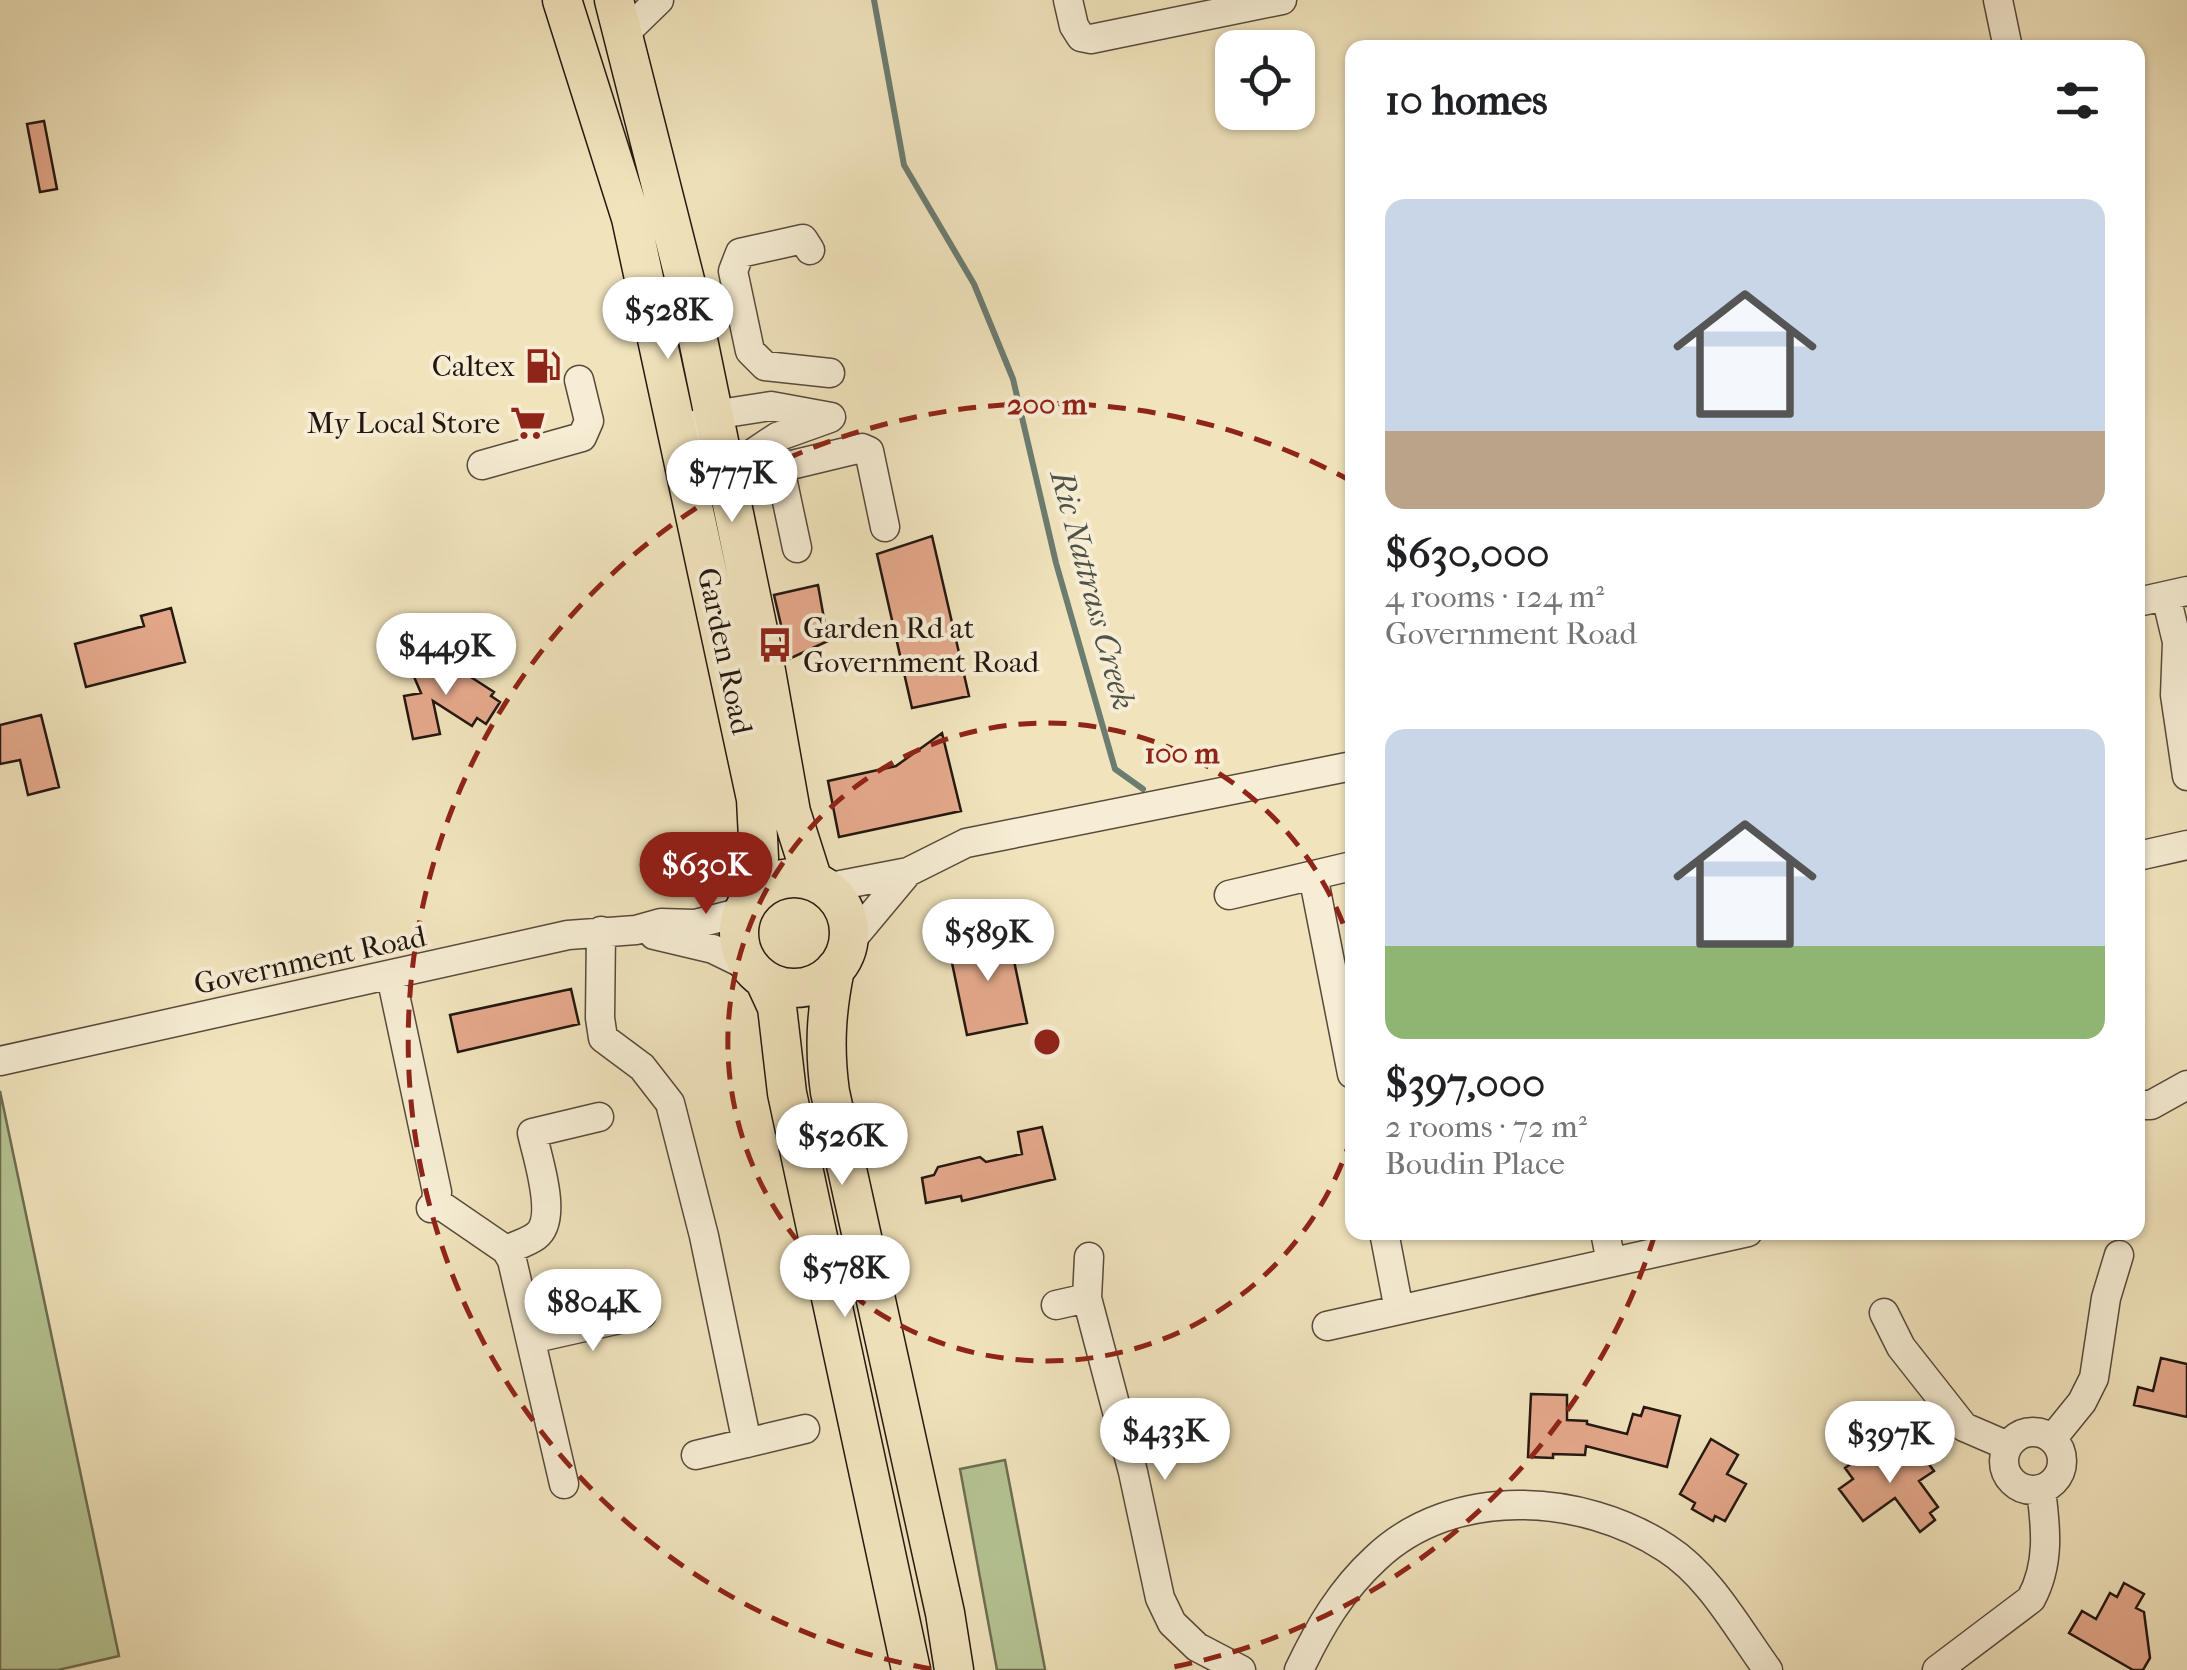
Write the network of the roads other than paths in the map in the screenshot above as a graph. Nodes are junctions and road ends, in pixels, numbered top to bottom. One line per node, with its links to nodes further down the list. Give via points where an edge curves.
1 (562, 0): 12 (main road, Garden Road, via 631,218)
2 (659, 0): 6 (street)
3 (1068, 0): 4 (street, via 1080,37 1091,39)
4 (1282, 0)
5 (1998, 0): 7 (street)
6 (618, 17): 11 (main road, Garden Road)
7 (2006, 40)
8 (810, 250): 9 (street, via 803,239 757,248 740,253 733,271 750,351 765,366)
9 (830, 373)
10 (580, 380): 13 (street, via 589,422 582,437)
11 (713, 415): 12 (street); 14 (main road, Garden Road); 14 (street, via 772,406 831,417 777,437)
12 (679, 436): 29 (main road, Garden Road, via 756,799 759,858)
13 (482, 465)
14 (725, 472): 27 (main road, Garden Road, via 791,812)
15 (885, 528): 16 (street, via 869,451 862,448 783,467)
16 (797, 548)
17 (2177, 594): 18 (street); 19 (street, via 2175,694)
18 (2145, 601)
19 (2184, 742): 21 (street)
20 (1345, 768): 25 (street, via 966,843)
21 (2187, 776)
22 (2187, 845): 23 (street)
23 (2145, 854)
24 (1345, 868): 26 (street)
25 (908, 872): 27 (street); 32 (street)
26 (1313, 876): 28 (street); 35 (street)
27 (819, 884): 29 (main road, via 779,880); 32 (main road, via 845,913)
28 (1229, 895)
29 (747, 905): 30 (street, Government Road, via 711,922); 33 (main road, via 739,941)
30 (636, 930): 31 (street, Government Road); 33 (street, Government Road, via 713,948)
31 (602, 931): 34 (street, Government Road); 56 (street, via 603,1038 642,1066 670,1103)
32 (841, 958): 33 (main road, via 823,979 793,988); 62 (main road, via 826,1014 830,1092)
33 (758, 974): 61 (main road, via 778,1011 786,1093)
34 (390, 976): 36 (street, Government Road); 43 (street, via 434,1205)
35 (1345, 1038)
36 (0, 1061)
37 (2187, 1086): 38 (street)
38 (2145, 1105)
39 (599, 1117): 43 (street, via 532,1133 546,1225)
40 (1386, 1240): 49 (street)
41 (1607, 1240): 46 (street)
42 (1711, 1240): 46 (street)
43 (506, 1250): 53 (street)
44 (2119, 1254): 55 (street, via 2094,1378)
45 (1089, 1257): 47 (street)
46 (1611, 1262): 49 (street)
47 (1087, 1298): 48 (street); 63 (street, via 1160,1598 1172,1624 1197,1648)
48 (1056, 1306)
49 (1399, 1310): 52 (street)
50 (1884, 1313): 57 (street, via 1900,1347 1964,1427)
51 (642, 1314): 53 (street)
52 (1327, 1326)
53 (531, 1339): 59 (street)
54 (806, 1430): 56 (street)
55 (2052, 1439): 57 (street, via 2030,1432); 60 (street, via 2061,1454 2060,1472)
56 (747, 1443): 58 (street)
57 (2008, 1446): 60 (street, via 2006,1475 2021,1488)
58 (696, 1454)
59 (564, 1484)
60 (2041, 1490): 66 (street, via 2045,1563 2031,1600)
61 (911, 1670)
62 (954, 1670)
63 (1241, 1670)
64 (1299, 1670): 65 (street, via 1345,1590 1378,1555 1417,1528 1513,1505 1610,1518 1668,1549 1705,1584)
65 (1768, 1670)
66 (1937, 1670)

